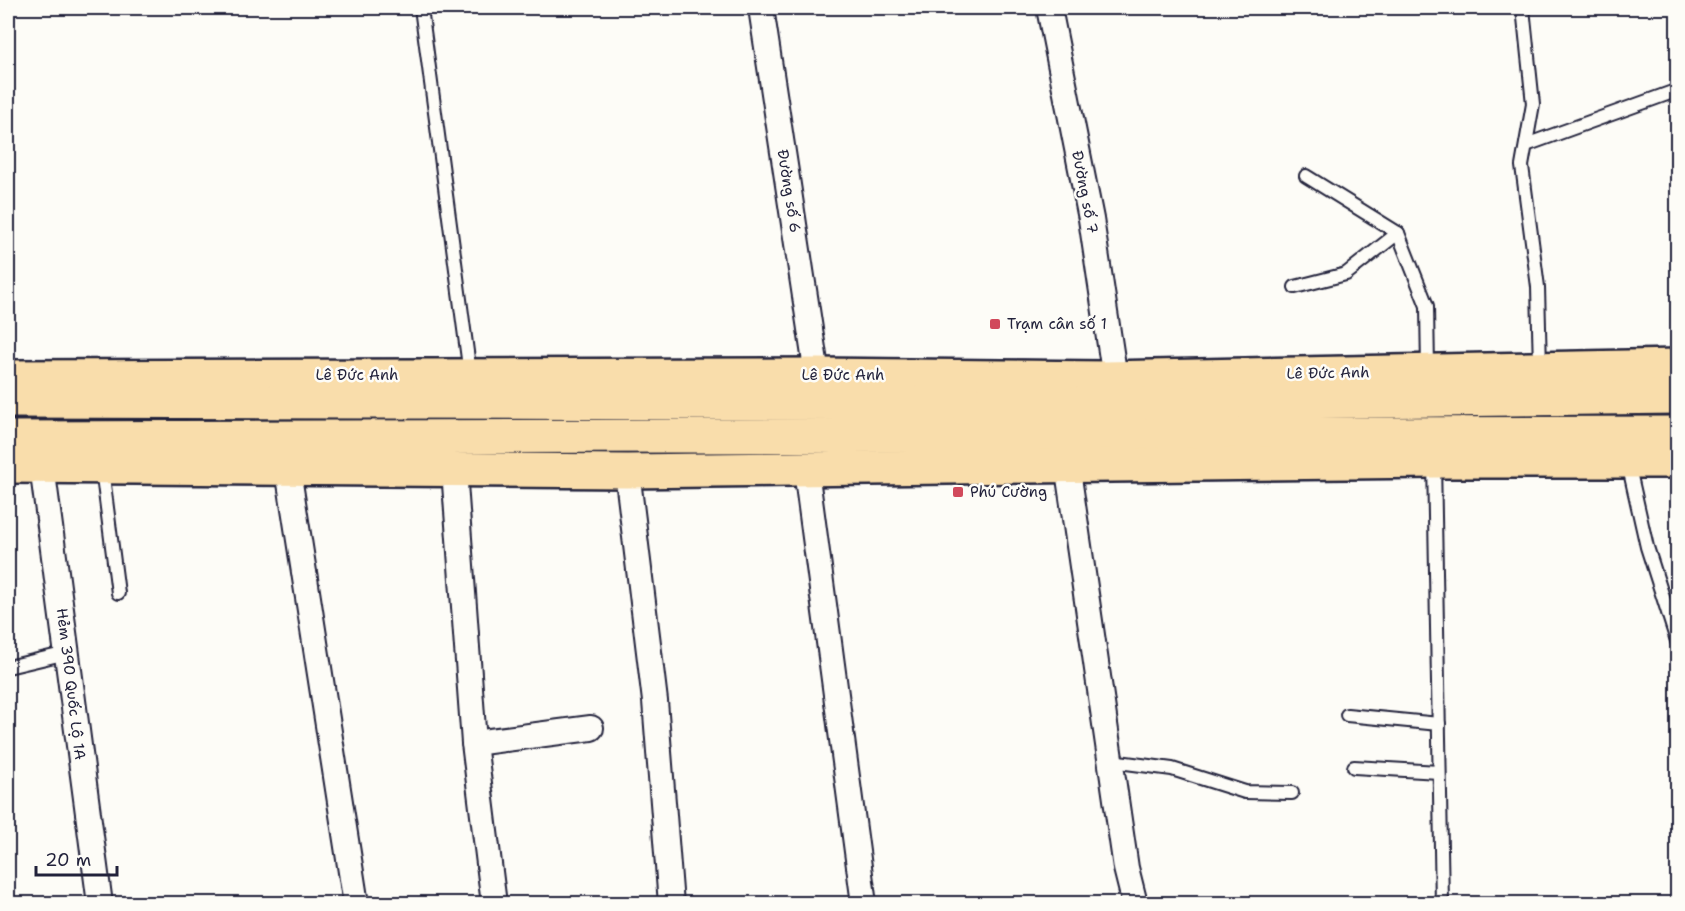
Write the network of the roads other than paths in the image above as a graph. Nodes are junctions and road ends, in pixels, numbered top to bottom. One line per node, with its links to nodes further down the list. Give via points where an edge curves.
1 (421, 8): 13 (lane)
2 (761, 8): 14 (street, Đường số 6)
3 (1049, 8): 16 (street, Đường số 7, via 1091,219)
4 (1523, 8): 6 (lane, via 1533,104)
5 (1677, 90): 6 (lane)
6 (1526, 145): 11 (lane, via 1522,166 1538,287)
7 (1306, 176): 8 (lane)
8 (1398, 232): 9 (lane, via 1346,274); 12 (lane, via 1427,306)
9 (1295, 287)
10 (1677, 366): 11 (highway, Lê Đức Anh)
11 (1540, 370): 12 (highway, Lê Đức Anh)
12 (1428, 371): 16 (highway, Lê Đức Anh)
13 (470, 375): 14 (highway, Lê Đức Anh); 15 (highway, Lê Đức Anh)
14 (817, 375): 16 (highway, Lê Đức Anh)
15 (8, 376)
16 (1117, 391): 17 (highway, Lê Đức Anh); 18 (highway, Lê Đức Anh)
17 (1677, 397)
18 (8, 401)
19 (1677, 433): 21 (highway)
20 (29, 447): 23 (highway); 26 (highway); 33 (street, Hẻm 390 Quốc Lộ 1A)
21 (1628, 447): 22 (highway); 24 (highway); 25 (highway); 32 (lane, via 1647,547)
22 (1065, 451): 23 (highway); 24 (highway); 29 (highway); 39 (street)
23 (101, 452): 27 (highway); 31 (lane)
24 (1434, 461): 36 (lane)
25 (1677, 461)
26 (8, 466)
27 (288, 470): 28 (highway); 44 (street)
28 (454, 470): 30 (highway); 38 (street)
29 (806, 470): 30 (highway); 47 (street)
30 (627, 471): 46 (street, via 655,701)
31 (118, 593)
32 (1677, 644)
33 (67, 652): 34 (lane); 43 (street, Hẻm 390 Quốc Lộ 1A)
34 (8, 667)
35 (1347, 715): 36 (lane)
36 (1438, 724): 41 (lane)
37 (591, 728): 38 (street)
38 (474, 742): 45 (street)
39 (1111, 761): 42 (lane, via 1173,769 1245,792); 48 (street, via 1126,868)
40 (1354, 767): 41 (lane)
41 (1439, 772): 49 (lane)
42 (1292, 793)
43 (100, 903)
44 (356, 903)
45 (494, 903)
46 (671, 903)
47 (864, 903)
48 (1135, 903)
49 (1442, 903)

